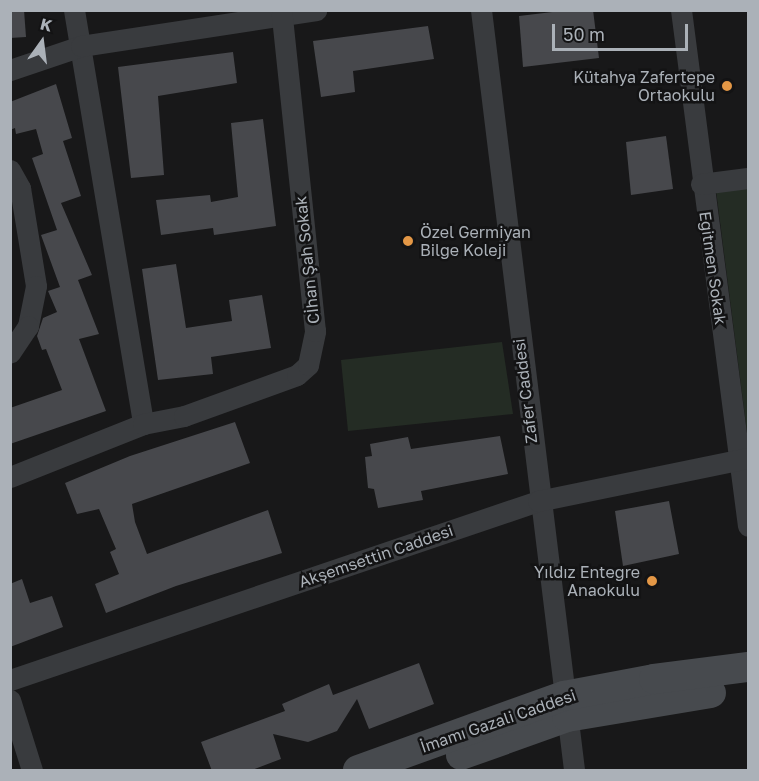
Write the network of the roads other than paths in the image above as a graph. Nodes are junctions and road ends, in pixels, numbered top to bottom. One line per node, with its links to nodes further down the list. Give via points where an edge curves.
1 (74, 10): 6 (street)
2 (316, 10): 5 (street)
3 (481, 10): 15 (street, Zafer Caddesi)
4 (681, 10): 10 (street, Eğitmen Sokak)
5 (282, 15): 6 (street); 12 (street, Cİhan Şah Sokak, via 315,331 308,365 297,375 217,404)
6 (81, 46): 7 (street); 12 (street)
7 (10, 70)
8 (10, 170): 11 (street, via 20,188 36,286 28,326)
9 (748, 178): 10 (street)
10 (701, 184): 13 (street, Eğitmen Sokak)
11 (10, 353)
12 (143, 424): 14 (street, Cİhan Şah Sokak)
13 (744, 458): 15 (street, Akşemsettin Caddesi); 16 (street, Eğitmen Sokak)
14 (10, 477)
15 (538, 501): 18 (street, Akşemsettin Caddesi); 21 (street, Zafer Caddesi)
16 (748, 526)
17 (748, 667): 21 (main road, İmamı Gazali Caddesi, via 654,679)
18 (10, 680)
19 (748, 688): 21 (main road, İmamı Gazali Caddesi)
20 (10, 700): 22 (street)
21 (566, 707): 23 (main road, İmamı Gazali Caddesi); 24 (main road, İmamı Gazali Caddesi); 25 (street, Zafer Caddesi)
22 (33, 771)
23 (357, 771)
24 (419, 771)
25 (574, 771)

